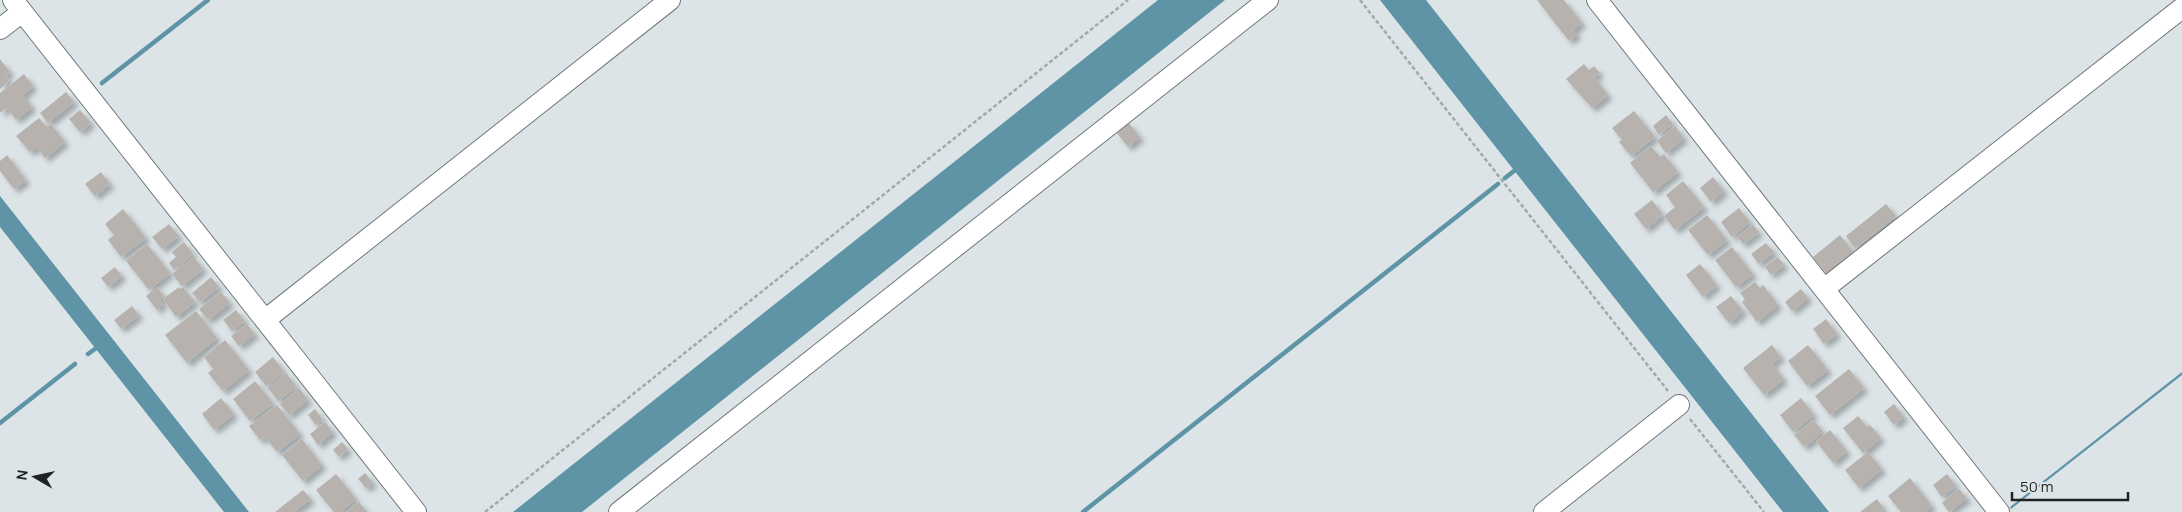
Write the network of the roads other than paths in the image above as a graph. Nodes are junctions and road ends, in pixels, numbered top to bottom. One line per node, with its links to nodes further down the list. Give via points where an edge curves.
1 (670, 0): 8 (street)
2 (1268, 0): 11 (street)
3 (1597, 0): 7 (street)
4 (17, 6): 6 (street); 8 (street)
5 (2182, 8): 7 (street)
6 (0, 29)
7 (1824, 289): 13 (street)
8 (265, 320): 10 (street)
9 (1679, 405): 12 (street)
10 (416, 512)
11 (618, 512)
12 (1544, 512)
13 (1999, 512)

